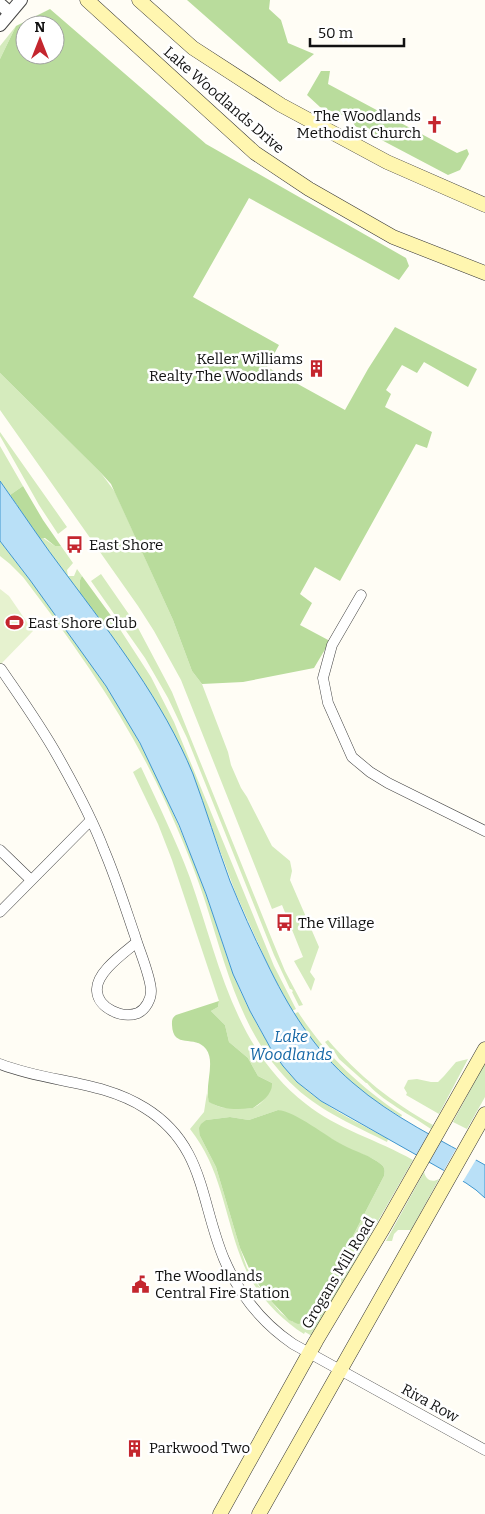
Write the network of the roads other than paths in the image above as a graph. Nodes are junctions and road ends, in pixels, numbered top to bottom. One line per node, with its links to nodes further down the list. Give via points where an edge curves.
1 (21, 0): 5 (street)
2 (87, 0): 8 (main road, Lake Woodlands Drive, via 255,153 309,189 393,237)
3 (140, 0): 7 (main road, Lake Woodlands Drive, via 194,48 281,105 387,162)
4 (0, 4): 5 (street)
5 (10, 13): 6 (street)
6 (0, 25)
7 (485, 205)
8 (485, 273)
9 (361, 595): 12 (street, via 332,645 323,678 328,704 352,756 388,784)
10 (1, 669): 11 (street, via 54,750)
11 (90, 820): 14 (street); 16 (street)
12 (485, 831)
13 (0, 850): 14 (street)
14 (31, 880): 15 (street)
15 (0, 912)
16 (137, 942): 16 (street, via 104,972 97,984 102,1003 119,1014 140,1011 150,996 150,983)
17 (485, 1048): 20 (main road, Grogans Mill Road)
18 (0, 1064): 20 (street, Riva Row, via 116,1093 146,1108 167,1125 188,1152 197,1171 217,1239 237,1286 267,1323)
19 (485, 1114): 21 (main road)
20 (310, 1353): 21 (street, Riva Row); 23 (main road, Grogans Mill Road)
21 (339, 1370): 22 (street, Riva Row); 24 (main road)
22 (485, 1450)
23 (220, 1514)
24 (259, 1514)

